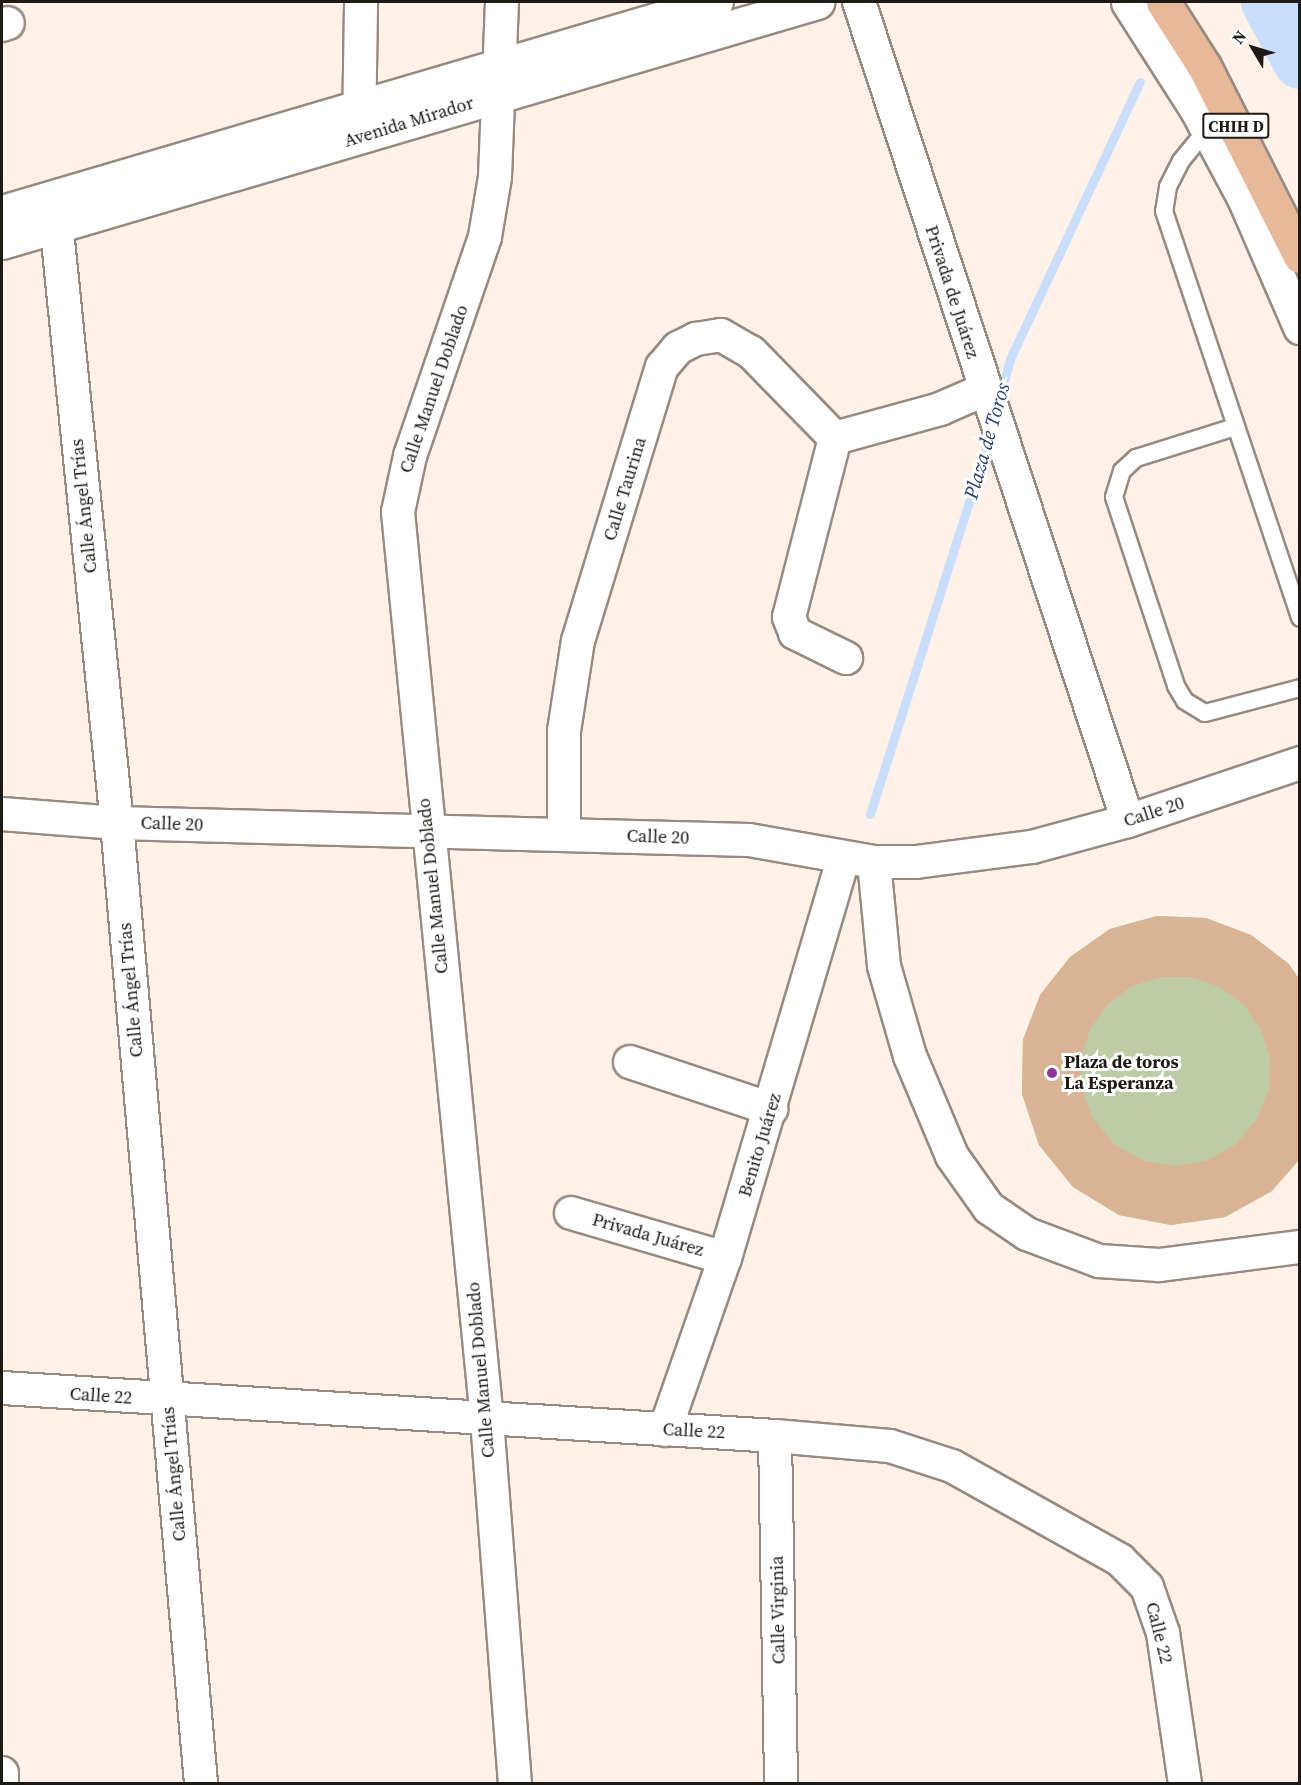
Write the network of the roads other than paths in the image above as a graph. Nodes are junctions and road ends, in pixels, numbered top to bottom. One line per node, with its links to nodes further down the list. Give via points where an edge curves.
1 (361, 2): 10 (street)
2 (502, 2): 9 (street, Calle Manuel Doblado)
3 (716, 2): 9 (main road, Avenida Mirador)
4 (817, 2): 8 (main road, Avenida Mirador)
5 (859, 2): 18 (street, Privada de Juárez)
6 (1128, 2): 11 (main road)
7 (1163, 2): 16 (main road, CHIH D, via 1204,66)
8 (770, 8): 9 (main road, Avenida Mirador)
9 (500, 79): 10 (main road, Avenida Mirador); 12 (main road, Avenida Mirador); 28 (street, Calle Manuel Doblado, via 485,237 410,456 398,512)
10 (359, 105): 12 (street); 14 (main road, Avenida Mirador)
11 (1207, 129): 17 (main road, via 1245,198); 19 (lane, via 1181,161 1168,187 1164,211)
12 (360, 137): 14 (main road, Avenida Mirador)
13 (2, 212): 14 (main road, Avenida Mirador)
14 (54, 212): 15 (main road, Avenida Mirador); 27 (street, Calle Ángel Trías)
15 (2, 242)
16 (1299, 256)
17 (1299, 327)
18 (984, 390): 20 (street, via 940,410); 26 (street, Privada de Juárez)
19 (1235, 427): 21 (lane); 23 (lane, via 1136,458 1122,471 1114,497 1176,686 1185,701 1205,712)
20 (835, 438): 22 (street, via 789,624 795,633); 29 (street, Calle Taurina, via 751,352 721,335 696,339 678,348 662,367 579,641 564,731)
21 (1299, 618)
22 (846, 658)
23 (1299, 688)
24 (1299, 763): 26 (street, Calle 20)
25 (2, 814): 27 (street, Calle 20)
26 (1128, 821): 31 (street, Calle 20, via 1032,847)
27 (117, 823): 28 (street, Calle 20); 38 (street, Calle Ángel Trías)
28 (427, 831): 29 (street, Calle 20); 39 (street, Calle Manuel Doblado)
29 (564, 833): 30 (street, Calle 20, via 749,840)
30 (844, 857): 31 (street, Calle 20); 33 (street, Benito Juárez)
31 (874, 862): 35 (street, via 884,966 910,1056 952,1156 989,1208 1027,1234 1099,1261 1159,1265)
32 (630, 1062): 33 (street)
33 (771, 1109): 36 (street, Benito Juárez)
34 (571, 1213): 36 (street, Privada Juárez)
35 (1299, 1247)
36 (725, 1258): 40 (street, Benito Juárez)
37 (2, 1388): 38 (street, Calle 22)
38 (167, 1401): 39 (street, Calle 22); 44 (street, Calle Ángel Trías)
39 (487, 1420): 40 (street, Calle 22); 45 (street, Calle Manuel Doblado)
40 (665, 1430): 41 (street, Calle 22)
41 (775, 1436): 46 (street, Calle Virginia); 47 (street, Calle 22, via 890,1446 952,1466 1120,1560 1147,1587 1163,1633)
42 (2, 1773): 43 (street)
43 (2, 1784)
44 (201, 1784)
45 (515, 1784)
46 (781, 1784)
47 (1185, 1784)

